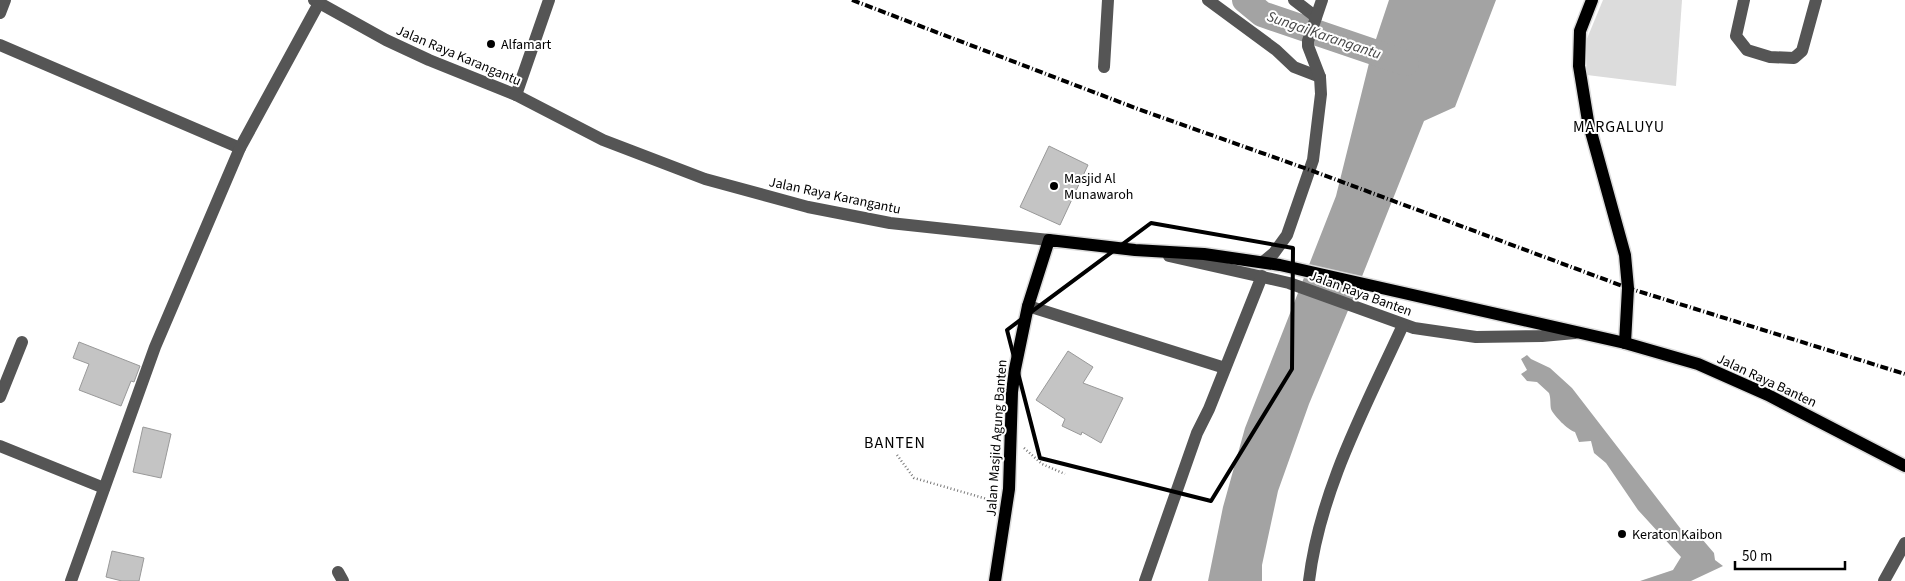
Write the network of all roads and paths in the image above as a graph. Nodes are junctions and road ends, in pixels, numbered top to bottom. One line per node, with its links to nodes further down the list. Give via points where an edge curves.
1 (5, 0): 11 (street)
2 (550, 0): 16 (street)
3 (1108, 0): 14 (street)
4 (1208, 0): 15 (street, via 1294,67)
5 (1294, 0): 12 (street)
6 (1322, 0): 12 (street)
7 (1592, 0): 27 (main road, via 1580,31 1579,66 1588,122 1626,255)
8 (1744, 0): 9 (street, via 1736,36 1747,50 1770,57 1794,58 1802,51)
9 (1816, 0)
10 (316, 1): 16 (street, Jalan Raya Karangantu, via 386,40); 17 (street)
11 (0, 13)
12 (1316, 19): 15 (street, via 1308,46)
13 (0, 45): 17 (street)
14 (1104, 67)
15 (1320, 77): 20 (street, via 1321,94 1310,170 1287,235)
16 (516, 95): 18 (street, Jalan Raya Karangantu, via 603,140 705,179 772,198 890,224)
17 (240, 148): 35 (street, via 155,347)
18 (1049, 240): 19 (main road, Jalan Raya Karangantu); 23 (main road, Jalan Masjid Agung Banten)
19 (1135, 250): 20 (main road, Jalan Raya Karangantu); 21 (street, Jalan Raya Banten)
20 (1263, 262): 22 (main road, Jalan Raya Karangantu)
21 (1262, 276): 24 (street, Jalan Raya Banten); 28 (street)
22 (1386, 289): 25 (main road, Jalan Raya Banten)
23 (1028, 306): 28 (street); 30 (main road, Jalan Masjid Agung Banten, via 1012,392)
24 (1403, 325): 25 (street, Jalan Raya Banten, via 1476,337); 41 (street, via 1331,485)
25 (1580, 332): 27 (main road, Jalan Raya Banten)
26 (22, 342): 29 (street)
27 (1625, 343): 33 (main road, Jalan Raya Banten, via 1698,364 1768,395)
28 (1225, 368): 40 (street, via 1197,433)
29 (0, 397)
30 (1012, 437): 34 (path, via 1042,464); 36 (main road, Jalan Masjid Agung Banten)
31 (0, 446): 35 (street)
32 (897, 455): 36 (path, via 914,478)
33 (1905, 466)
34 (1065, 474)
35 (104, 488): 38 (street)
36 (1007, 504): 39 (main road, Jalan Masjid Agung Banten)
37 (1905, 543): 42 (street)
38 (71, 581)
39 (995, 581)
40 (1145, 581)
41 (1308, 581)
42 (1884, 581)

